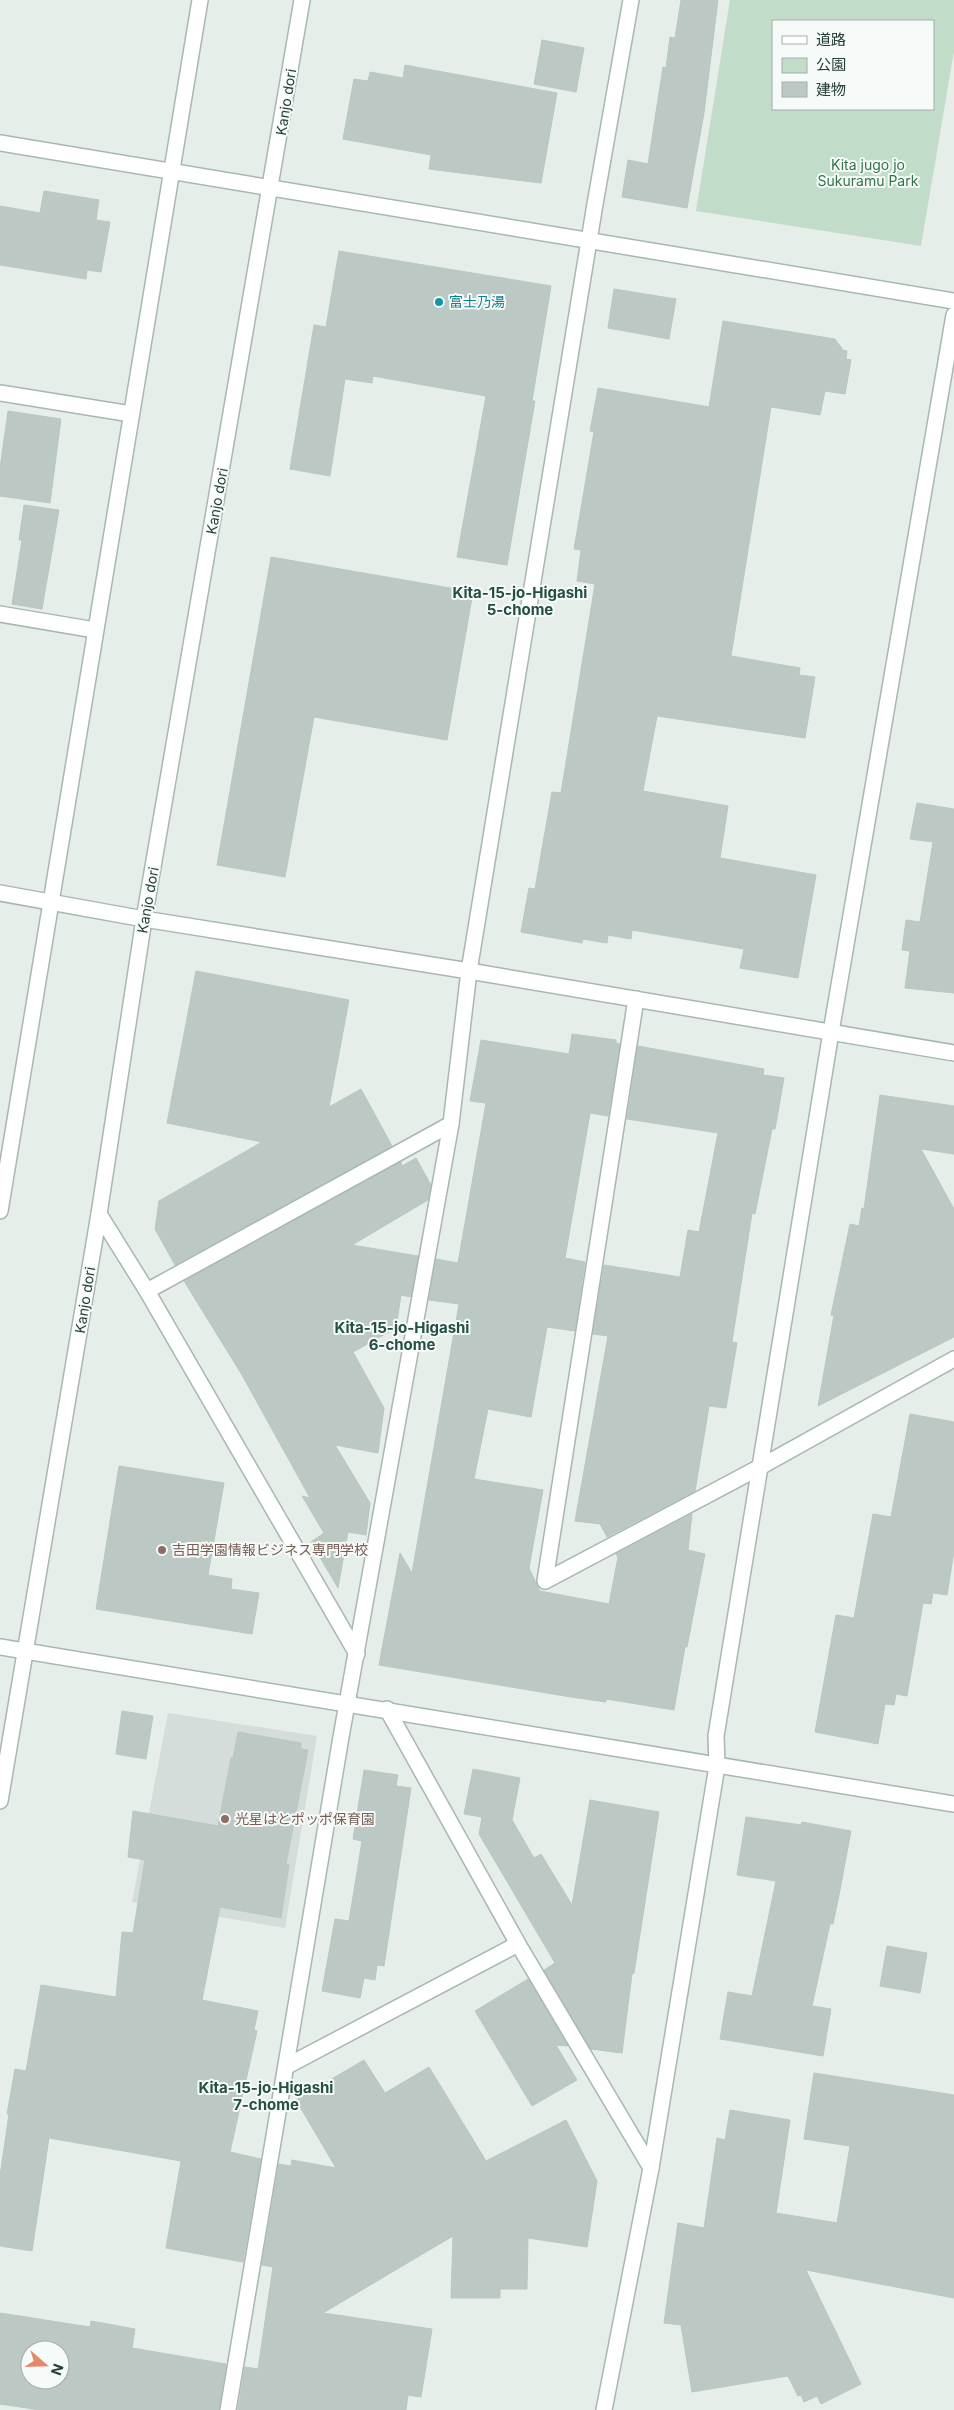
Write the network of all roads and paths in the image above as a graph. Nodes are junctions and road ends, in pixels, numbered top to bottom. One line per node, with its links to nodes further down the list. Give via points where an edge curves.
1 (200, 0): 5 (street)
2 (302, 0): 6 (street, Kanjo dori)
3 (631, 0): 7 (street)
4 (0, 142): 5 (street)
5 (172, 170): 6 (street); 11 (street)
6 (272, 189): 7 (street); 16 (street, Kanjo dori)
7 (590, 241): 8 (street); 17 (street)
8 (954, 302)
9 (954, 315): 19 (street)
10 (0, 393): 11 (street)
11 (131, 414): 13 (street)
12 (0, 614): 13 (street)
13 (96, 630): 15 (street)
14 (0, 893): 15 (street)
15 (49, 902): 16 (street); 22 (street)
16 (144, 919): 17 (street); 23 (street, Kanjo dori)
17 (469, 971): 18 (street); 21 (street)
18 (636, 999): 19 (street); 26 (street, via 545,1580)
19 (831, 1032): 20 (street); 26 (street)
20 (954, 1053)
21 (451, 1124): 24 (street); 29 (street)
22 (0, 1211)
23 (99, 1214): 24 (street); 28 (street, Kanjo dori)
24 (147, 1291): 29 (street)
25 (954, 1359): 26 (street)
26 (762, 1466): 32 (street, via 716,1736)
27 (0, 1647): 28 (street)
28 (26, 1652): 30 (street); 33 (street, Kanjo dori)
29 (357, 1654): 30 (street)
30 (346, 1704): 31 (street); 36 (street)
31 (387, 1709): 32 (street); 35 (street)
32 (717, 1766): 34 (street); 37 (street)
33 (0, 1801)
34 (954, 1804)
35 (518, 1944): 36 (street); 37 (street)
36 (287, 2066): 38 (street)
37 (651, 2168): 39 (street)
38 (228, 2410)
39 (604, 2410)

